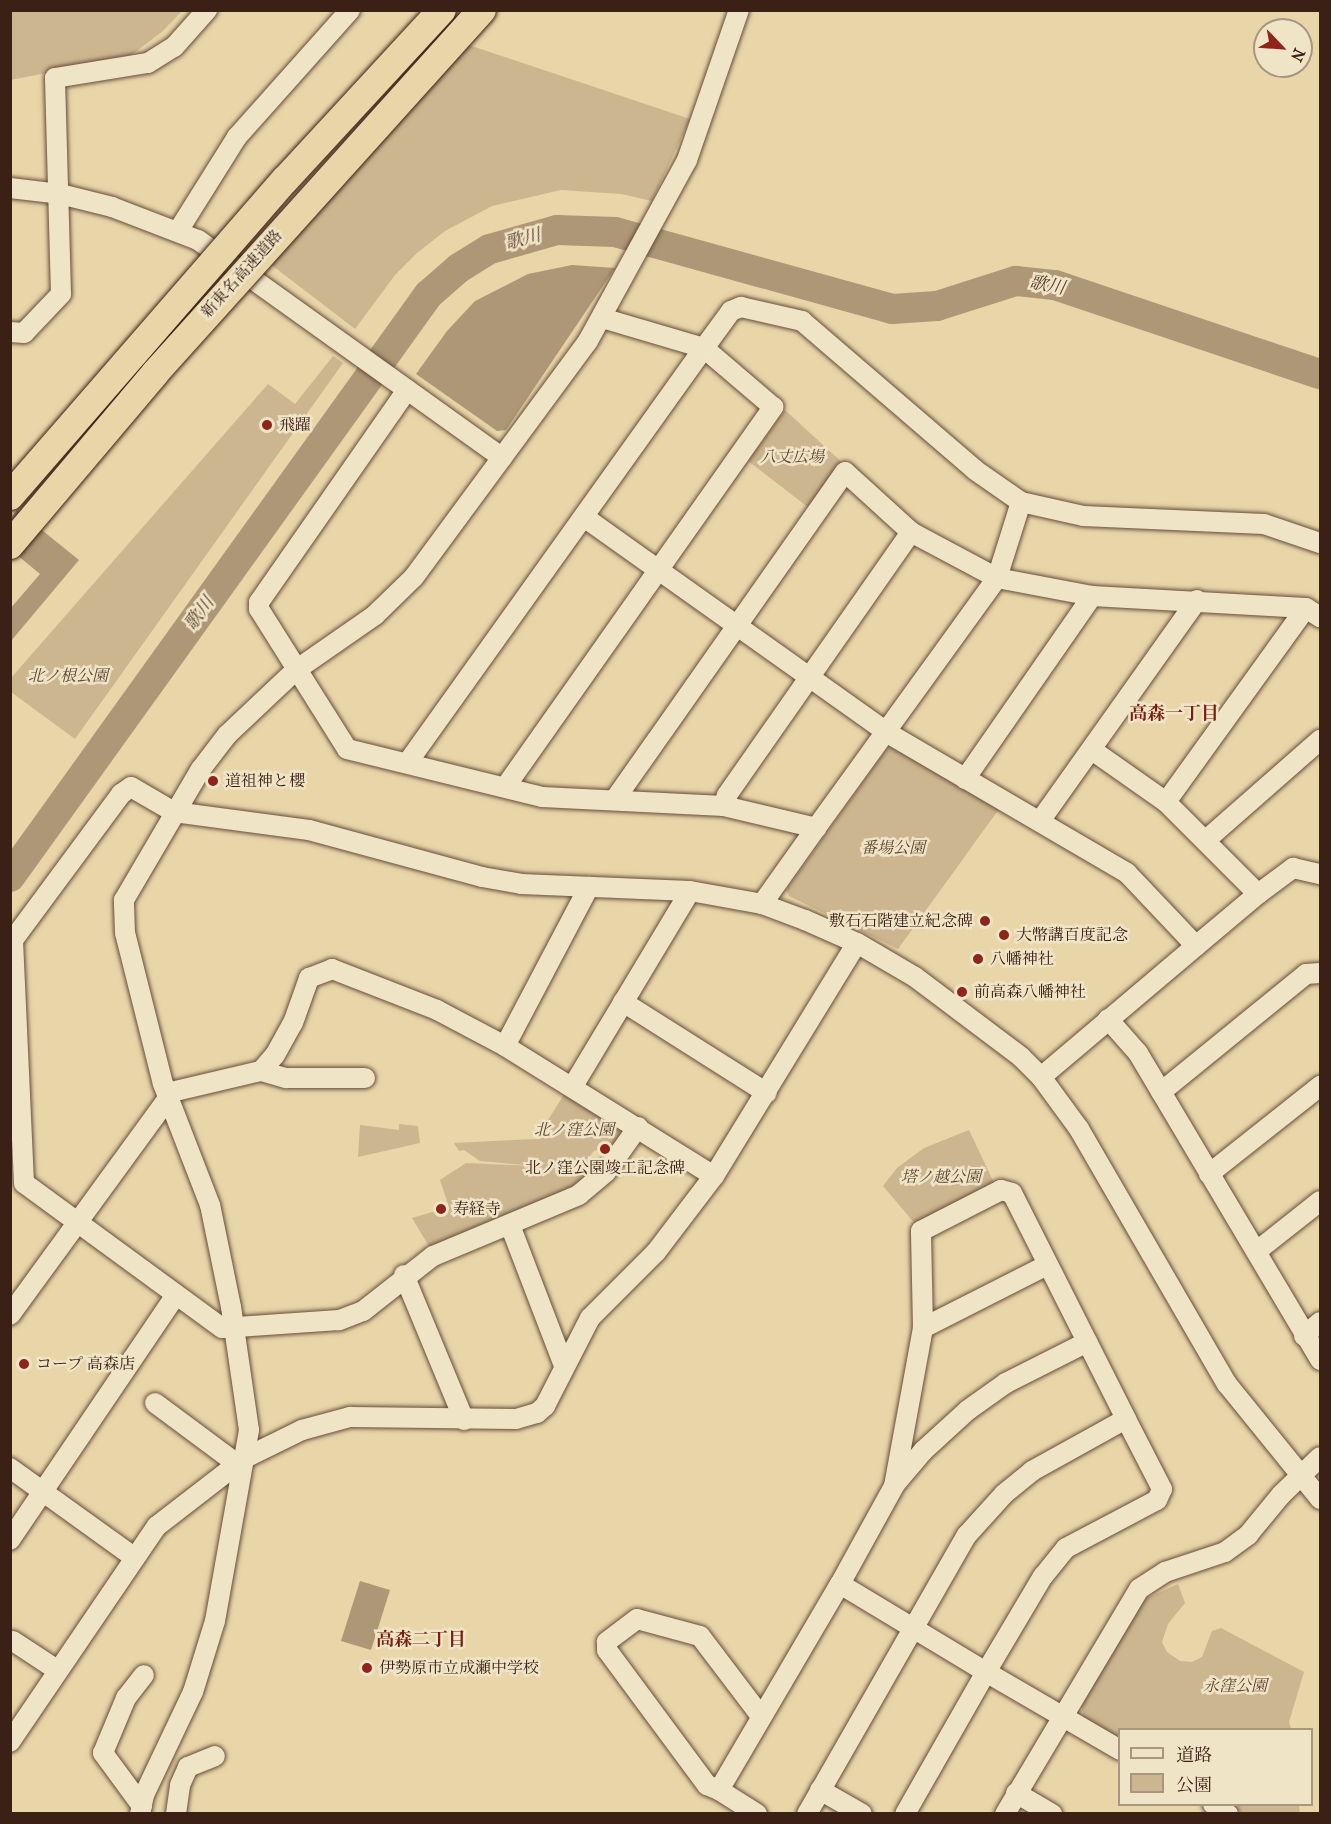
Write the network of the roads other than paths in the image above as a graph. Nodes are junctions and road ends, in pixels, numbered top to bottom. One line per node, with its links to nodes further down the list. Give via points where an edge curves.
1 (207, 10): 7 (street, via 174,46 148,63 55,78)
2 (350, 10): 8 (street, via 237,137)
3 (442, 10): 14 (highway, 新東名高速道路, bridge, via 285,180)
4 (482, 10): 19 (highway, 新東名高速道路, bridge, via 171,355)
5 (739, 10): 9 (street, via 700,129)
6 (10, 188): 7 (street)
7 (60, 194): 8 (street, via 112,207); 10 (street, via 61,294 24,333)
8 (178, 231): 12 (street, via 198,240)
9 (602, 318): 11 (street); 13 (street)
10 (10, 332)
11 (704, 348): 15 (street, via 731,312 741,307 802,321 975,470); 16 (street); 20 (street, via 773,407)
12 (403, 387): 13 (street); 26 (street, via 258,602)
13 (502, 458): 26 (street, via 432,557 396,596 350,635)
14 (10, 496)
15 (1021, 502): 18 (street, via 1083,516 1264,524); 21 (street)
16 (584, 517): 20 (street); 31 (street)
17 (911, 532): 21 (street); 25 (street, via 845,472); 27 (street)
18 (1320, 543)
19 (10, 545)
20 (659, 570): 25 (street); 33 (street)
21 (997, 578): 22 (street); 28 (street)
22 (1092, 596): 23 (street); 32 (street)
23 (1197, 600): 24 (street); 30 (street)
24 (1313, 613): 35 (street)
25 (735, 624): 27 (street); 34 (street)
26 (296, 670): 31 (street, via 347,749); 37 (street, via 227,735)
27 (810, 677): 28 (street); 36 (street, via 727,795)
28 (886, 732): 32 (street); 39 (street)
29 (1320, 740): 40 (street)
30 (1092, 750): 35 (street); 38 (street)
31 (408, 762): 33 (street)
32 (965, 779): 38 (street)
33 (506, 786): 34 (street, via 542,797)
34 (616, 798): 36 (street)
35 (1166, 802): 40 (street)
36 (724, 806): 39 (street)
37 (174, 812): 42 (street, via 309,830 521,884); 59 (street, via 130,886 121,912 141,1005); 64 (street, via 138,789 125,789 13,940 24,1183)
38 (1040, 821): 47 (street, via 1127,873)
39 (816, 828): 45 (street)
40 (1206, 840): 44 (street)
41 (1320, 874): 44 (street, via 1293,867)
42 (589, 887): 43 (street); 51 (street)
43 (690, 891): 45 (street); 49 (street)
44 (1258, 894): 47 (street)
45 (762, 904): 46 (street)
46 (856, 943): 54 (street, via 915,977 1022,1057); 58 (street)
47 (1196, 946): 50 (street)
48 (1320, 973): 57 (street, via 1306,975)
49 (623, 1002): 55 (street); 58 (street)
50 (1108, 1019): 54 (street); 57 (street, via 1138,1053)
51 (505, 1046): 52 (street, via 437,1010 332,969 312,974 288,1031); 55 (street)
52 (261, 1071): 53 (street, via 286,1078); 59 (street)
53 (354, 1073)
54 (1041, 1077): 84 (street, via 1079,1129 1227,1384)
55 (573, 1086): 60 (street)
56 (1320, 1086): 61 (street)
57 (1161, 1092): 61 (street)
58 (767, 1093): 62 (street)
59 (168, 1095): 64 (street); 72 (street, via 210,1205)
60 (638, 1127): 62 (street); 65 (street, via 606,1172 579,1195)
61 (1209, 1174): 66 (street)
62 (714, 1176): 77 (street, via 656,1252 590,1318)
63 (1320, 1201): 66 (street)
64 (75, 1224): 69 (street); 70 (street)
65 (510, 1225): 68 (street, via 468,1239); 77 (street)
66 (1257, 1251): 74 (street)
67 (1047, 1265): 73 (street); 73 (street, via 1012,1193 1001,1190 921,1230); 75 (street)
68 (404, 1275): 72 (street, via 363,1311 339,1320); 80 (street)
69 (176, 1295): 72 (street, via 222,1328); 86 (street)
70 (10, 1315)
71 (1320, 1322): 74 (street)
72 (234, 1327): 82 (street, via 249,1430)
73 (922, 1328): 85 (street)
74 (1304, 1336): 76 (street)
75 (1087, 1342): 79 (street); 85 (street, via 1006,1383 968,1410 923,1451)
76 (1320, 1360)
77 (564, 1366): 80 (street, via 545,1406 537,1413 516,1419)
78 (155, 1403): 82 (street)
79 (1126, 1419): 91 (street, via 1032,1471 1004,1494 967,1535); 94 (street, via 1162,1489 1157,1500 1065,1548 1043,1576)
80 (464, 1420): 82 (street, via 350,1417 302,1430)
81 (1320, 1457): 84 (street)
82 (241, 1461): 89 (street, via 172,1511); 104 (street, via 212,1631 193,1692)
83 (10, 1468): 86 (street)
84 (1300, 1474): 87 (street); 97 (street, via 1248,1535 1225,1552 1165,1572 1139,1589)
85 (894, 1486): 90 (street)
86 (43, 1492): 88 (street); 89 (street)
87 (1320, 1499)
88 (10, 1540)
89 (134, 1557): 93 (street)
90 (840, 1584): 91 (street); 96 (street)
91 (912, 1629): 94 (street); 102 (street)
92 (13, 1641): 93 (street)
93 (57, 1670): 98 (street)
94 (986, 1672): 97 (street); 109 (street)
95 (144, 1675): 104 (street, via 126,1698 98,1751)
96 (760, 1715): 101 (street); 101 (street, via 700,1636 637,1619 607,1642 607,1650 708,1785)
97 (1060, 1716): 99 (street); 103 (street)
98 (10, 1742)
99 (1118, 1749)
100 (215, 1756): 105 (street, via 188,1767 180,1785)
101 (719, 1790): 106 (street)
102 (820, 1790): 107 (street); 108 (street)
103 (1016, 1793): 110 (street); 111 (street)
104 (141, 1810)
105 (176, 1814)
106 (757, 1814)
107 (807, 1814)
108 (862, 1814)
109 (905, 1814)
110 (1005, 1814)
111 (1052, 1814)

